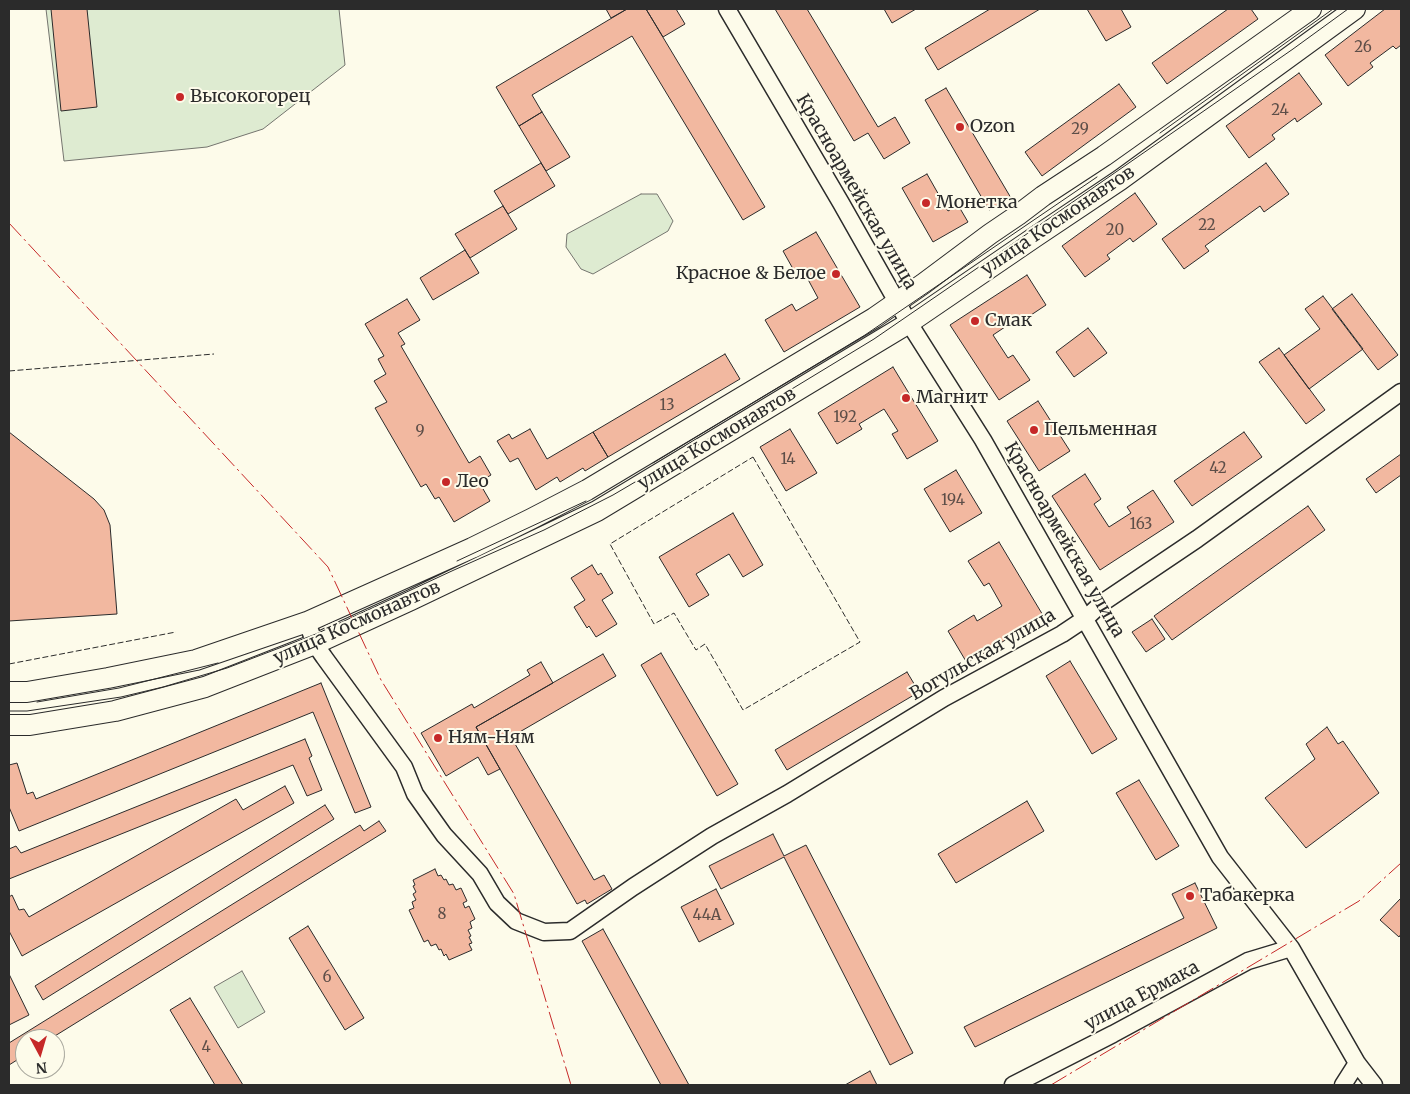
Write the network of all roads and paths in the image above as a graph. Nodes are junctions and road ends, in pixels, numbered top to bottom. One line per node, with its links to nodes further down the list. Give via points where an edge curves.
1 (727, 9): 4 (street, Красноармейская улица)
2 (1311, 9): 4 (main road, улица Космонавтов)
3 (1356, 9): 5 (main road, улица Космонавтов, via 1120,180)
4 (896, 302): 5 (street, Красноармейская улица); 8 (main road, улица Космонавтов, via 587,490 472,548)
5 (909, 324): 7 (street, Красноармейская улица, via 983,440); 9 (main road, улица Космонавтов, via 597,511)
6 (1401, 392): 7 (street, Вогульская улица, via 1102,603)
7 (1086, 618): 9 (street, Вогульская улица, via 712,836 570,931 544,932 516,921 497,903 480,874 444,835 415,794 404,767); 12 (street, Красноармейская улица, via 1220,857)
8 (307, 622): 9 (street); 10 (main road, улица Космонавтов, via 196,660 27,692)
9 (315, 644): 11 (main road, улица Космонавтов, via 204,687 114,711 30,725)
10 (9, 692)
11 (9, 725)
12 (1291, 948): 13 (street, Красноармейская улица); 14 (street, улица Ермака, via 1248,961)
13 (1357, 1063): 15 (street); 16 (street, Красноармейская улица)
14 (1013, 1085)
15 (1343, 1085)
16 (1374, 1085)

